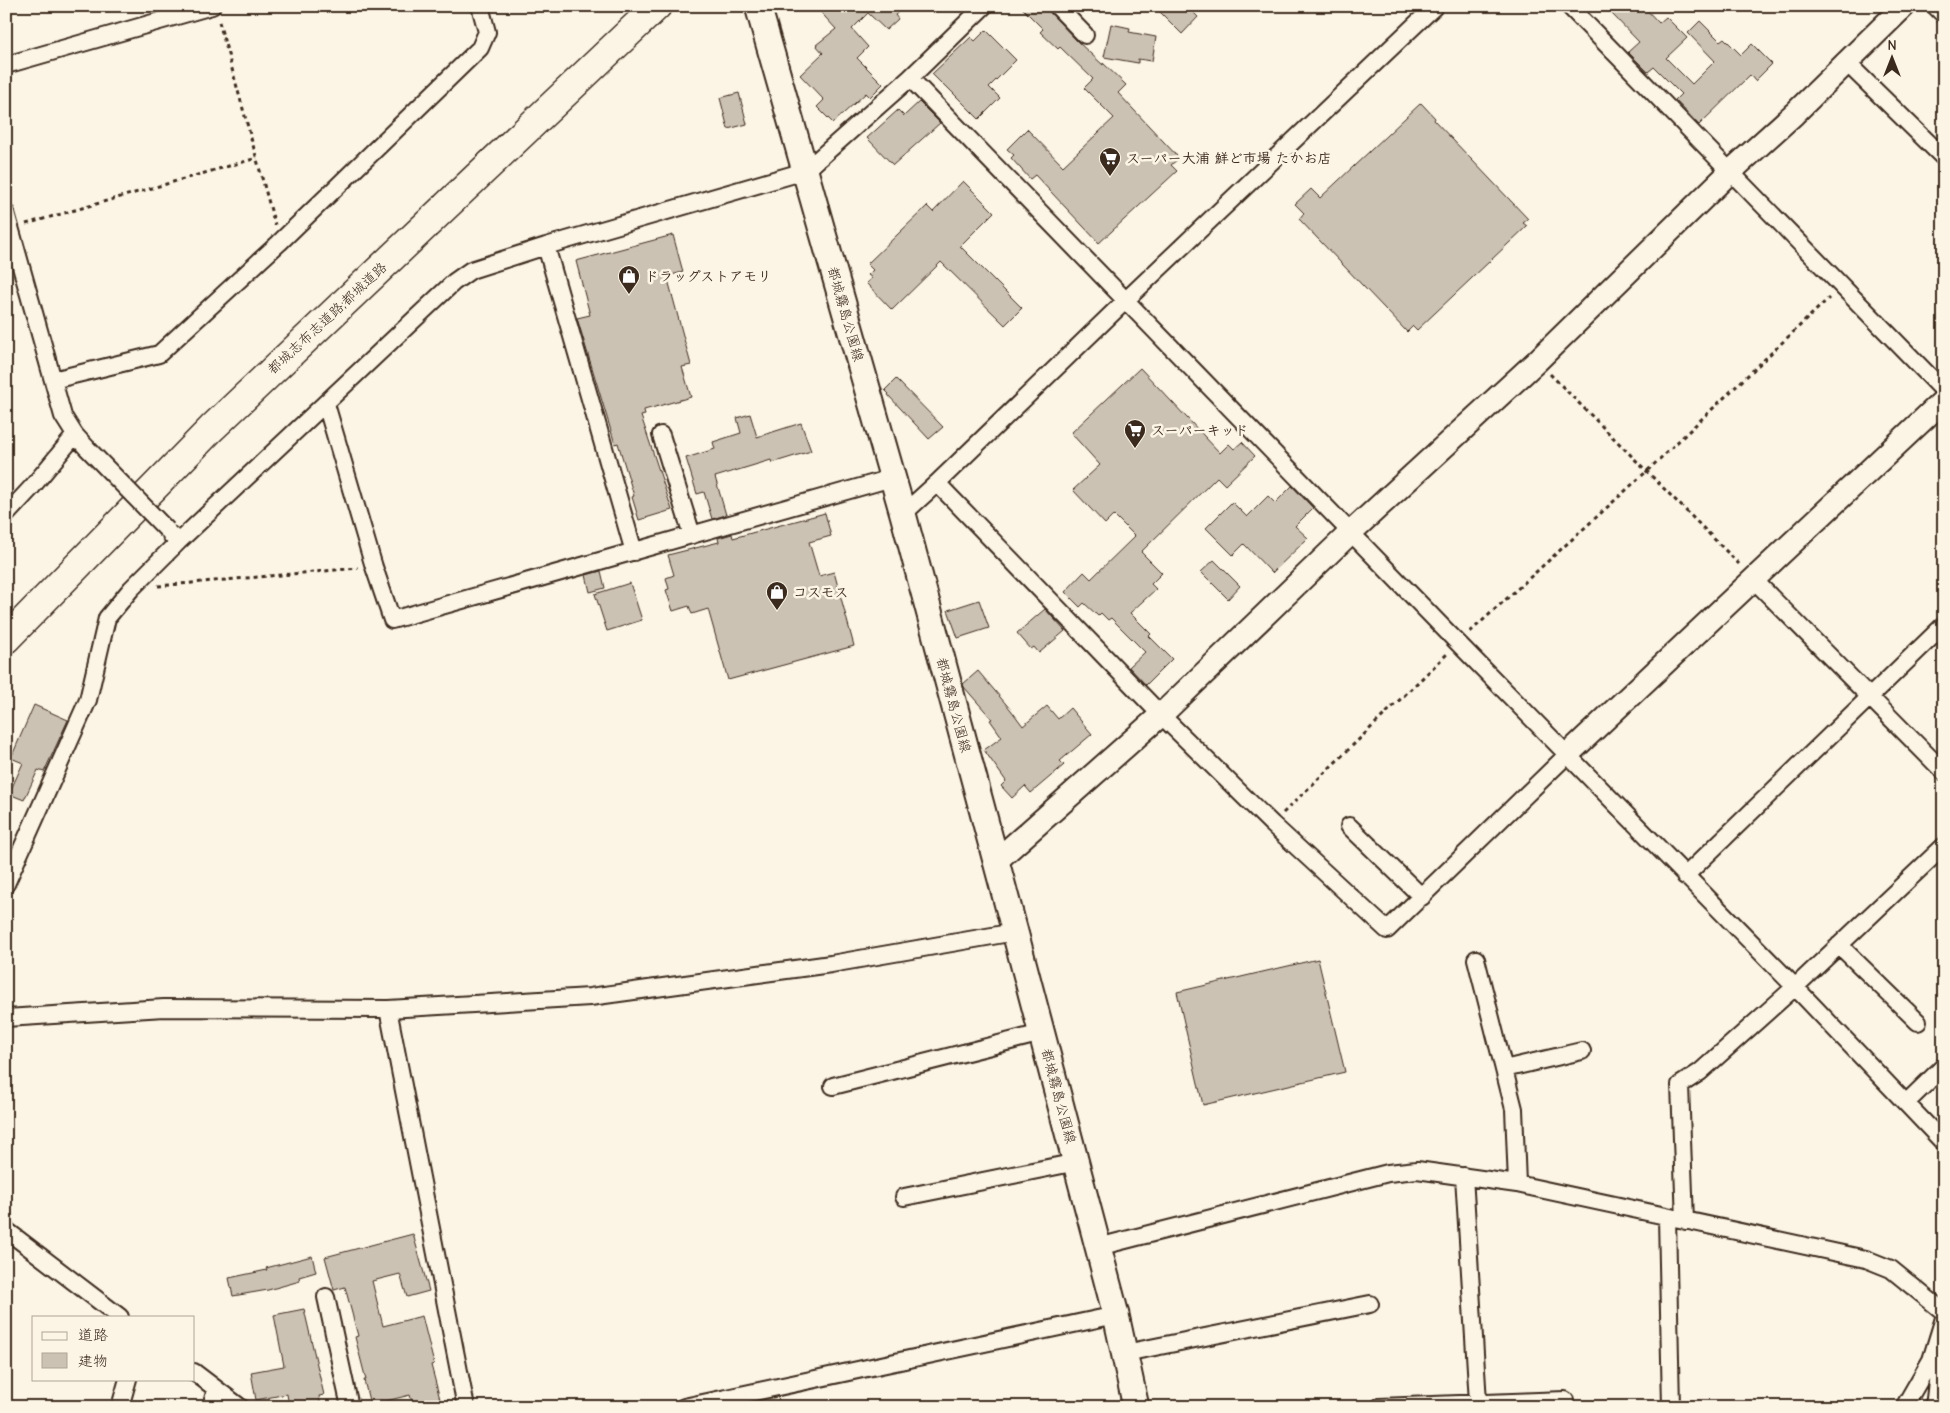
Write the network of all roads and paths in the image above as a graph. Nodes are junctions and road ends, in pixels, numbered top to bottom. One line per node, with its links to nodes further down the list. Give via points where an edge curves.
1 (480, 6): 21 (street, via 487,32 480,48)
2 (657, 6): 45 (highway, 都城志布志道路;都城道路, via 212,428)
3 (758, 6): 18 (main road, 都城霧島公園線)
4 (984, 6): 15 (street)
5 (1057, 6): 12 (street)
6 (1435, 6): 24 (street)
7 (1569, 6): 19 (street)
8 (1904, 6): 13 (street)
9 (1934, 6): 11 (street)
10 (215, 11): 14 (street); 16 (path)
11 (1944, 15)
12 (1085, 34)
13 (1847, 63): 17 (street); 19 (street)
14 (6, 65)
15 (910, 78): 18 (street); 24 (street)
16 (256, 158): 20 (path); 21 (path)
17 (1944, 158)
18 (805, 171): 22 (street); 33 (main road, 都城霧島公園線)
19 (1730, 172): 23 (street); 25 (street)
20 (8, 220): 26 (street)
21 (279, 243): 26 (street, via 160,354)
22 (546, 246): 29 (street, via 471,270 454,282); 40 (street)
23 (1840, 287): 27 (street); 32 (path)
24 (1125, 301): 34 (street); 37 (street)
25 (1537, 361): 32 (path); 37 (street)
26 (53, 380): 30 (street, via 63,416)
27 (1944, 391)
28 (1944, 400): 42 (street)
29 (326, 404): 39 (street); 41 (street)
30 (75, 435): 36 (street); 39 (street, bridge)
31 (662, 435): 38 (street)
32 (1646, 472): 42 (path); 46 (path)
33 (892, 478): 35 (main road, 都城霧島公園線); 38 (street)
34 (937, 483): 35 (street); 48 (street)
35 (903, 514): 54 (main road, 都城霧島公園線)
36 (6, 515)
37 (1350, 533): 46 (street); 48 (street)
38 (692, 535): 40 (street)
39 (173, 536): 43 (street)
40 (634, 552): 41 (street, via 392,620)
41 (374, 566): 43 (path)
42 (1754, 580): 47 (street); 49 (street)
43 (131, 589): 56 (street, via 107,618 88,700)
44 (1944, 625): 47 (street)
45 (6, 639)
46 (1458, 643): 49 (street); 51 (path)
47 (1869, 698): 50 (street); 55 (street)
48 (1161, 716): 51 (street); 54 (street)
49 (1567, 756): 55 (street); 57 (street)
50 (1944, 772)
51 (1272, 824): 57 (street, via 1387,930)
52 (1349, 826): 57 (street)
53 (1944, 846): 59 (street)
54 (996, 861): 58 (main road, 都城霧島公園線)
55 (1685, 876): 61 (street)
56 (6, 884)
57 (1422, 896)
58 (1016, 932): 62 (street, via 832,964 590,997); 65 (main road, 都城霧島公園線)
59 (1839, 945): 61 (street); 64 (street)
60 (1476, 959): 68 (street)
61 (1795, 987): 70 (street); 77 (street, via 1700,1072 1680,1085)
62 (388, 1009): 63 (street, via 164,1008); 97 (street)
63 (6, 1018)
64 (1918, 1022)
65 (1042, 1033): 69 (street); 72 (main road, 都城霧島公園線)
66 (1582, 1051): 68 (street)
67 (1944, 1066): 70 (street)
68 (1504, 1069): 74 (street, via 1514,1109)
69 (833, 1086)
70 (1906, 1103): 71 (street)
71 (1944, 1143)
72 (1076, 1162): 75 (street); 79 (main road, 都城霧島公園線)
73 (1464, 1176): 74 (street); 79 (street, via 1416,1170 1388,1173); 92 (street)
74 (1518, 1184): 76 (street)
75 (904, 1197)
76 (1667, 1217): 77 (street); 101 (street)
77 (1685, 1220): 82 (street, via 1866,1259 1891,1269)
78 (6, 1230): 84 (street)
79 (1098, 1247): 83 (main road, 都城霧島公園線)
80 (326, 1297): 96 (street)
81 (1370, 1304): 86 (street)
82 (1944, 1312)
83 (1116, 1315): 86 (main road, 都城霧島公園線); 98 (street)
84 (119, 1316)
85 (1944, 1318): 87 (street)
86 (1125, 1353): 99 (main road, 都城霧島公園線)
87 (1931, 1360): 102 (street); 103 (street, via 1938,1374)
88 (195, 1373): 90 (street)
89 (128, 1380): 93 (street)
90 (216, 1389): 94 (street); 95 (street)
91 (1565, 1400): 92 (street)
92 (1478, 1402): 100 (street)
93 (120, 1407)
94 (211, 1407)
95 (240, 1407)
96 (350, 1407)
97 (466, 1407)
98 (684, 1407)
99 (1136, 1407)
100 (1379, 1407)
101 (1671, 1407)
102 (1904, 1407)
103 (1934, 1407)

